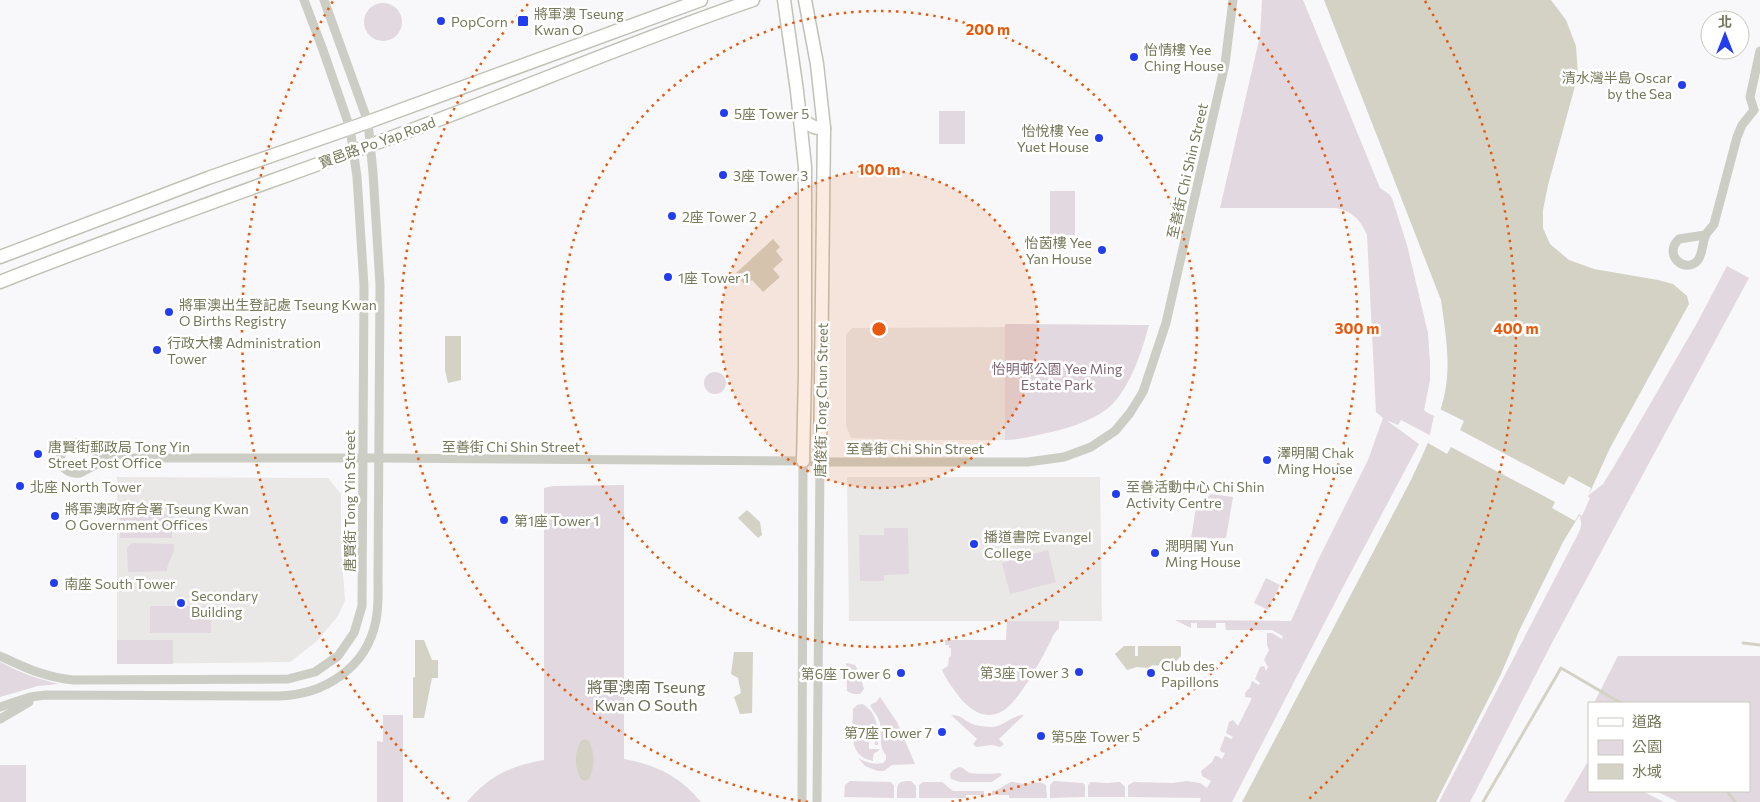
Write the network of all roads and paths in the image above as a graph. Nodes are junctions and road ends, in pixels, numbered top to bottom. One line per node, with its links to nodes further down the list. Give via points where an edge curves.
1 (304, 0): 12 (street, 唐賢街 Tong Yin Street)
2 (324, 0): 11 (street, 唐賢街 Tong Yin Street)
3 (701, 0): 11 (main road, 寶邑路 Po Yap Road)
4 (753, 0): 14 (main road, 寶邑路 Po Yap Road)
5 (784, 0): 10 (main road, 唐俊街 Tong Chun Street)
6 (805, 0): 13 (main road, 唐俊街 Tong Chun Street)
7 (1233, 0): 23 (street, 至善街 Chi Shin Street, via 1225,64 1166,323 1143,392 1115,431 1091,447 1064,458 1028,462)
8 (1760, 51): 9 (street, via 1750,97)
9 (1757, 113): 16 (street, via 1742,125 1714,224)
10 (800, 115): 13 (main road, via 807,124); 22 (main road, 唐俊街 Tong Chun Street, via 805,167)
11 (368, 122): 12 (main road, 寶邑路 Po Yap Road); 14 (street, 唐賢街 Tong Yin Street)
12 (350, 128): 15 (street, 唐賢街 Tong Yin Street); 17 (main road, 寶邑路 Po Yap Road)
13 (824, 128): 23 (main road, 唐俊街 Tong Chun Street)
14 (371, 145): 15 (main road, 寶邑路 Po Yap Road); 21 (street, 唐賢街 Tong Yin Street, via 380,285)
15 (354, 151): 18 (main road, 寶邑路 Po Yap Road); 20 (street, 唐賢街 Tong Yin Street, via 364,286)
16 (1705, 235)
17 (0, 257)
18 (0, 282)
19 (108, 458): 19 (street, 至善街 Chi Shin Street, via 80,473 66,470 60,458 65,447 77,443); 20 (street, 至善街 Chi Shin Street)
20 (363, 458): 21 (street, 至善街 Chi Shin Street); 24 (street, 唐賢街 Tong Yin Street, via 362,606 350,642 323,668 306,676 288,679 85,680 41,674)
21 (378, 458): 22 (street, 至善街 Chi Shin Street); 25 (street, 唐賢街 Tong Yin Street, via 376,619 374,630 358,660 341,676 311,692 289,696)
22 (803, 461): 23 (street, 至善街 Chi Shin Street); 28 (street, 唐俊街 Tong Chun Street)
23 (820, 462): 29 (street, 唐俊街 Tong Chun Street)
24 (0, 656)
25 (46, 695): 26 (street, 唐賢街 Tong Yin Street); 27 (street, 唐賢街 Tong Yin Street)
26 (0, 707)
27 (0, 719)
28 (802, 802)
29 (816, 802)

